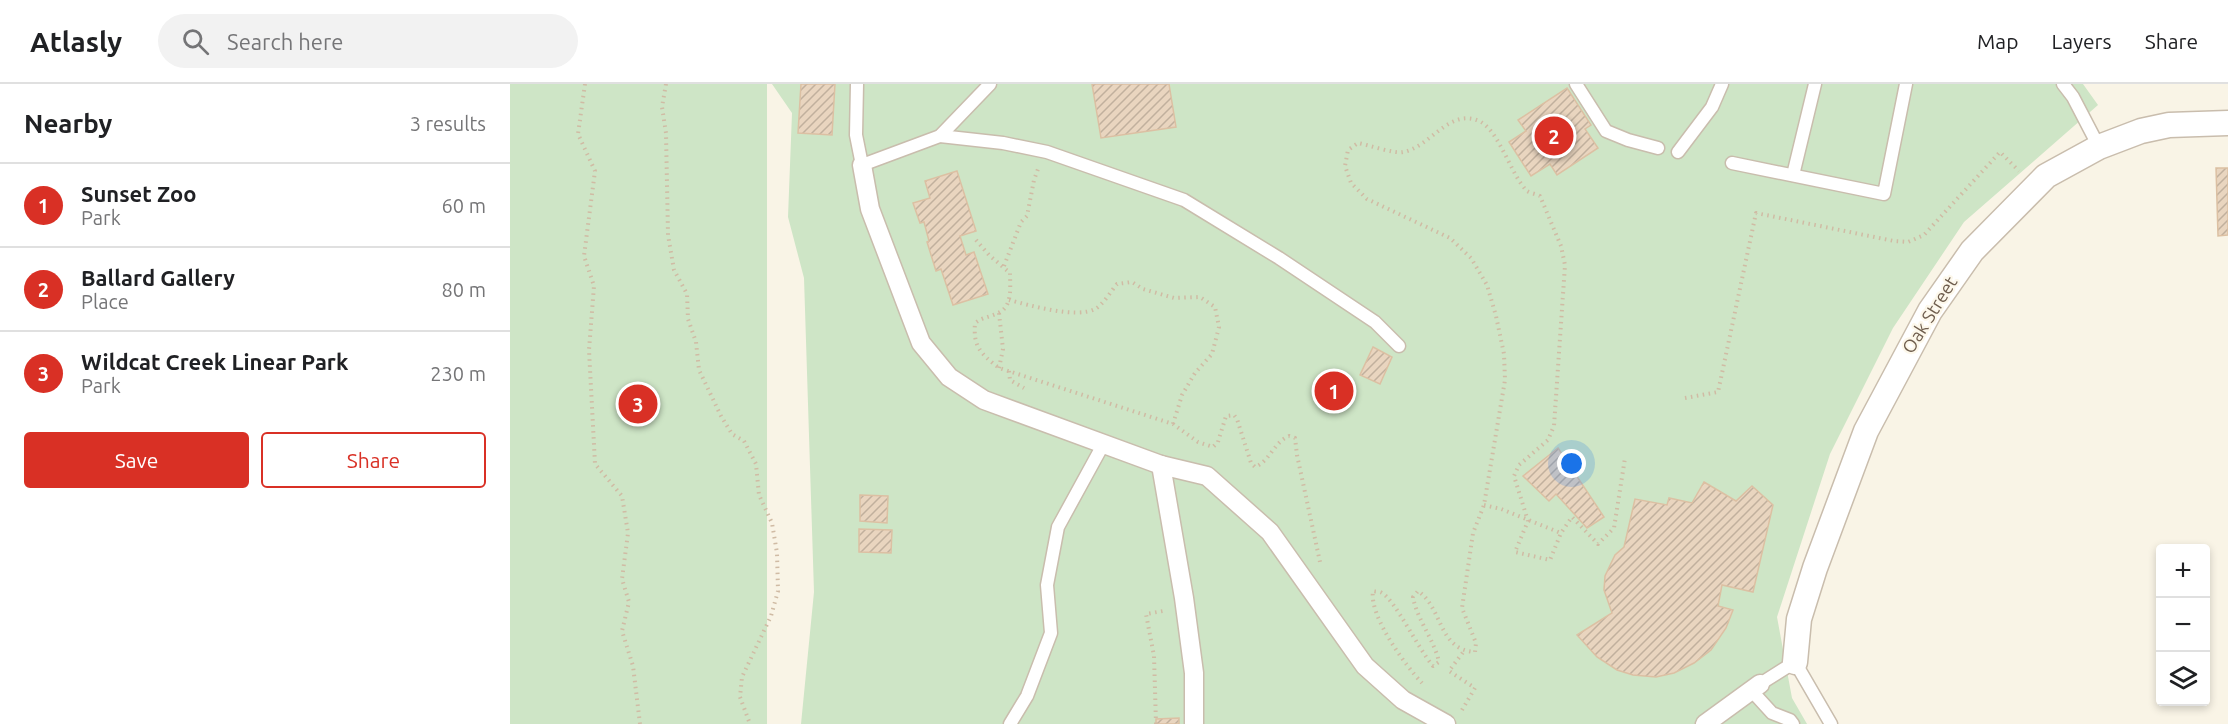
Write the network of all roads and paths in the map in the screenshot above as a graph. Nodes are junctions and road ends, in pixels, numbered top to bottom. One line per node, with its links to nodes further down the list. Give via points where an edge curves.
1 (585, 84): 41 (path, via 578,134 595,171 584,256 594,285 589,350 595,464 622,496 628,532 622,579 629,602 622,631 633,666)
2 (666, 84): 42 (path, via 662,107 668,235 674,270 687,294 688,320 696,342 699,370 721,416 732,434 744,441 756,464 759,495 772,524 777,553 776,599 742,677 740,697)
3 (857, 84): 17 (lane, via 856,135)
4 (990, 84): 11 (lane)
5 (1576, 84): 12 (lane, via 1606,131)
6 (1722, 84): 15 (lane, via 1712,107)
7 (1815, 84): 18 (lane)
8 (1906, 84): 18 (lane, via 1884,194)
9 (2063, 84): 13 (lane)
10 (2228, 123): 13 (street, Oak Street, via 2169,125)
11 (940, 136): 14 (lane); 17 (lane)
12 (1658, 147)
13 (2099, 147): 19 (street, Oak Street, via 2046,176)
14 (1047, 152): 21 (path, via 1034,180 1027,216); 24 (lane, via 1184,200 1375,322)
15 (1678, 152)
16 (1732, 163): 18 (lane)
17 (862, 165): 28 (street, via 870,209 921,343 949,377 984,400)
18 (1793, 175)
19 (2035, 187): 26 (path, via 2000,152 1924,235 1908,242 1756,213 1718,392); 37 (street, Oak Street, via 1972,251 1930,311 1885,393 1866,431 1815,568 1799,619)
20 (976, 240): 21 (path)
21 (1004, 266): 22 (path, via 1010,273)
22 (1009, 300): 23 (path, via 1006,309); 27 (path, via 1073,313 1095,309 1117,284 1132,282 1174,298 1200,297 1215,307 1219,327 1212,354 1182,395)
23 (999, 313): 25 (path, via 1004,349); 25 (path, via 975,323 974,334 977,348)
24 (1399, 346)
25 (999, 368): 27 (path)
26 (1685, 398)
27 (1173, 424): 34 (path, via 1198,442 1213,447 1226,416 1234,415 1255,467 1262,464 1281,439 1295,438)
28 (1104, 443): 30 (street); 43 (lane, via 1058,527 1047,585 1051,633 1027,696)
29 (1625, 458): 33 (path, via 1614,528 1598,544 1572,517)
30 (1161, 465): 35 (street); 40 (street, via 1207,476 1270,532 1365,666 1403,700)
31 (1484, 505): 32 (path); 32 (path, via 1504,380 1504,354 1487,285 1472,258 1450,238 1367,199 1351,183 1345,166 1348,150 1358,142 1402,153 1449,123 1468,118 1482,123 1528,191 1540,196 1565,265 1554,426 1548,440 1519,465 1514,476); 36 (path, via 1473,533 1462,608 1476,643 1475,652)
32 (1528, 521): 33 (path); 33 (path, via 1515,552 1550,560)
33 (1561, 533)
34 (1321, 566)
35 (1185, 607): 44 (path, via 1146,614 1154,656); 45 (street, via 1194,673)
36 (1464, 651): 39 (path, via 1450,641 1426,597 1418,591 1413,597 1415,608 1439,662 1433,666 1390,600 1381,592 1372,591 1371,600 1380,622); 40 (path, via 1449,671 1475,688)
37 (1795, 662): 38 (lane); 48 (lane)
38 (1755, 687): 46 (street); 47 (lane, via 1772,713)
39 (1429, 691)
40 (1452, 720)
41 (640, 724)
42 (750, 724)
43 (1010, 724)
44 (1156, 724)
45 (1194, 724)
46 (1706, 724)
47 (1793, 724)
48 (1831, 724)

